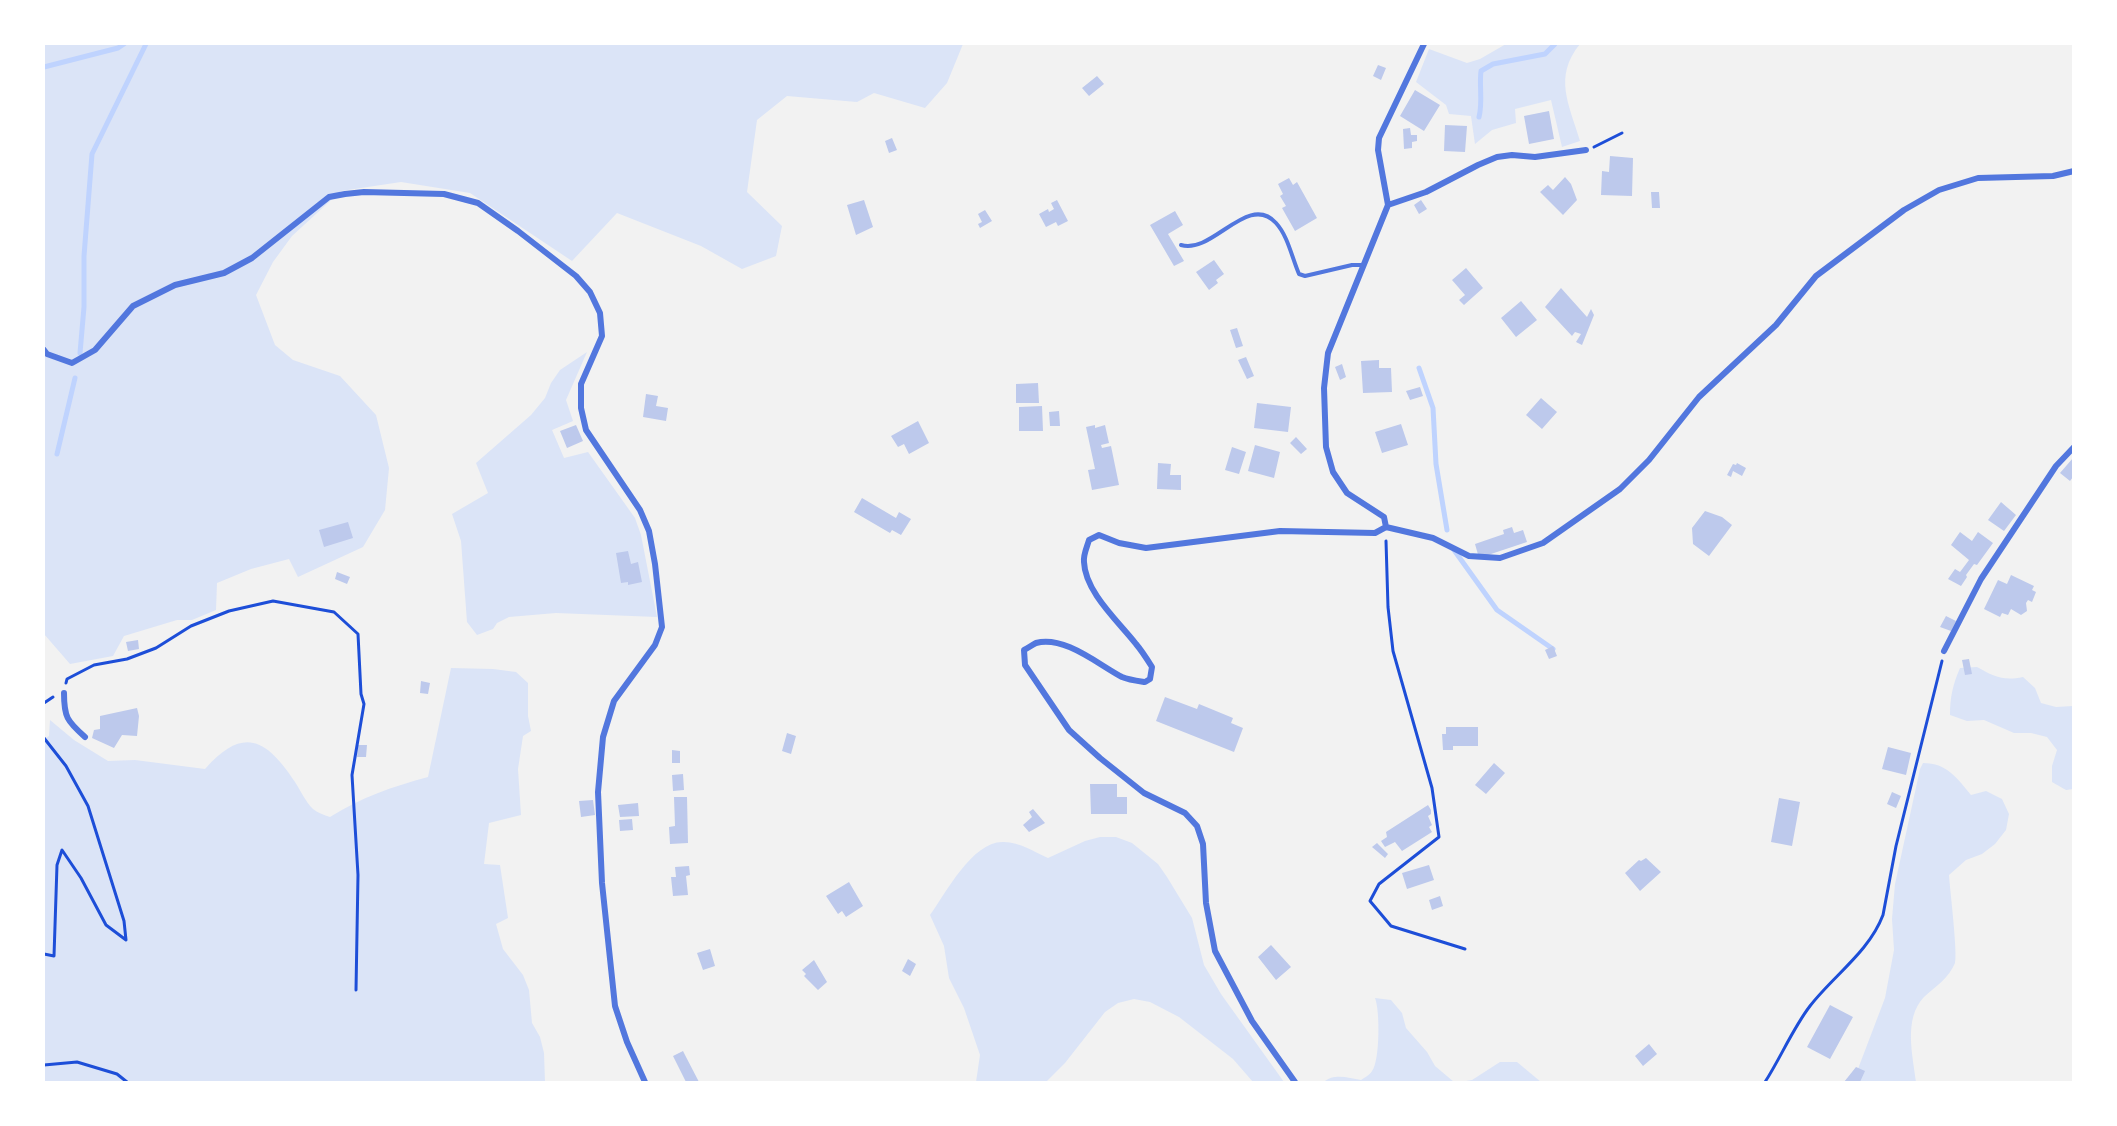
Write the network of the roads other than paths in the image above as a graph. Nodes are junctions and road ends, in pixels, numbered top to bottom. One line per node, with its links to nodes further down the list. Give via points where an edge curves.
1 (1424, 44): 4 (street, via 1379,138)
2 (1586, 150): 4 (street, via 1497,158 1426,192)
3 (2073, 171): 9 (street, via 2053,176 1978,178 1939,190 1904,210 1816,276 1776,325 1699,397 1649,460 1620,489 1543,543 1500,558 1469,556 1433,538)
4 (1388, 205): 6 (street)
5 (1181, 245): 6 (lane, via 1189,248 1201,243 1254,214 1266,216 1276,224 1299,274)
6 (1363, 265): 9 (street, via 1328,353 1324,388 1326,447 1333,472 1347,493 1384,517)
7 (44, 350): 13 (street, via 72,363 95,350 133,306 175,285 224,273 252,258 329,197 364,192 444,194 478,203 568,270 590,292 600,313 602,336 581,384 581,408 586,430 640,510 649,531 662,627 655,645 614,701 603,737 598,792 602,883 615,1006)
8 (2073, 447): 10 (street, via 2056,466 1981,579)
9 (1386, 527): 14 (street, via 1375,533 1280,531 1146,548 1099,535 1089,540 1086,550 1088,578 1152,667 1150,679 1145,682 1125,678 1096,660 1049,642 1024,650 1025,665 1069,730 1144,793 1185,813 1197,826 1203,844 1206,903 1215,951 1252,1021)
10 (1944, 651)
11 (64, 693): 12 (street, via 69,723)
12 (85, 737)
13 (645, 1083)
14 (1295, 1083)

